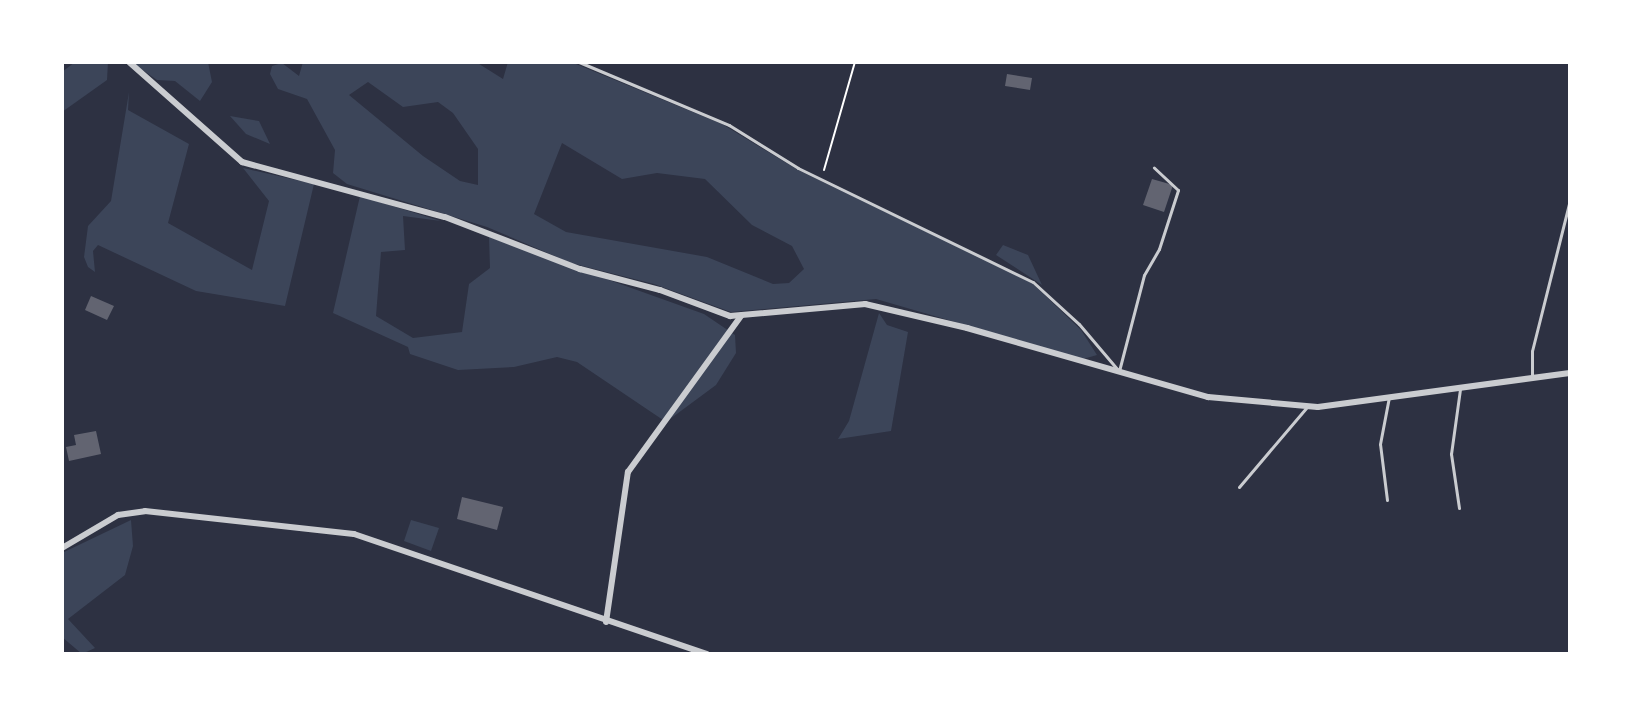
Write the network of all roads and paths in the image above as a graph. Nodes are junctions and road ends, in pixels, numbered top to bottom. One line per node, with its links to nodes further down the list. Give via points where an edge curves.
1 (129, 62): 7 (street, via 242,162 445,217 580,269)
2 (579, 62): 5 (lane, via 729,125)
3 (855, 62): 5 (path)
4 (1154, 168): 8 (lane, via 1178,190 1159,249 1144,275)
5 (821, 178): 8 (lane, via 1033,282)
6 (1570, 200): 10 (lane, via 1532,351)
7 (741, 316): 8 (street, via 865,304); 18 (street, via 628,472)
8 (1119, 371): 13 (street, via 1208,397)
9 (1570, 373): 10 (street)
10 (1532, 377): 11 (street)
11 (1461, 385): 12 (street); 16 (lane, via 1451,454)
12 (1389, 396): 13 (street); 15 (lane, via 1380,444)
13 (1307, 406): 14 (lane)
14 (1239, 487)
15 (1387, 500)
16 (1459, 508)
17 (62, 548): 18 (street, via 118,515 145,511 354,534)
18 (606, 622): 19 (street)
19 (707, 654)

